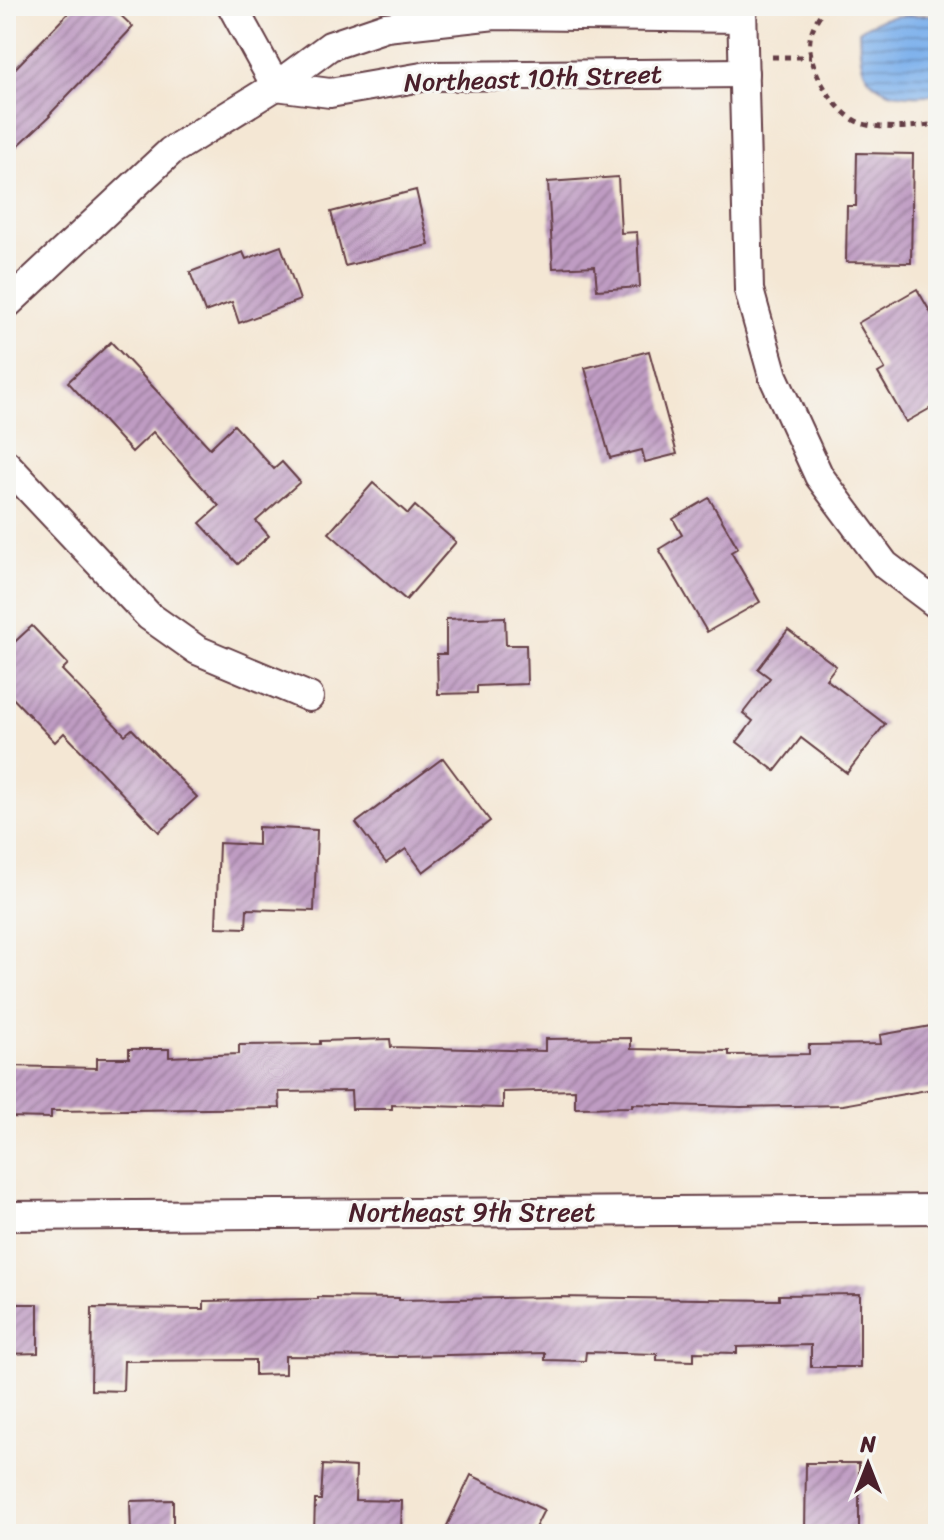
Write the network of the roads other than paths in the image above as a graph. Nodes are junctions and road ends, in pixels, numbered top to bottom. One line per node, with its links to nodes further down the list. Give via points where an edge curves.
1 (232, 6): 4 (street)
2 (742, 12): 3 (street); 4 (street, via 495,15 386,27 330,46)
3 (744, 73): 4 (street, Northeast 10th Street, via 428,76 330,93); 7 (street, via 749,290 773,376 819,476 885,565)
4 (276, 86): 5 (street, via 171,151)
5 (6, 305)
6 (6, 464): 8 (street, via 149,616 197,650)
7 (938, 605)
8 (309, 697)
9 (938, 1209): 10 (street, Northeast 9th Street)
10 (6, 1216)

